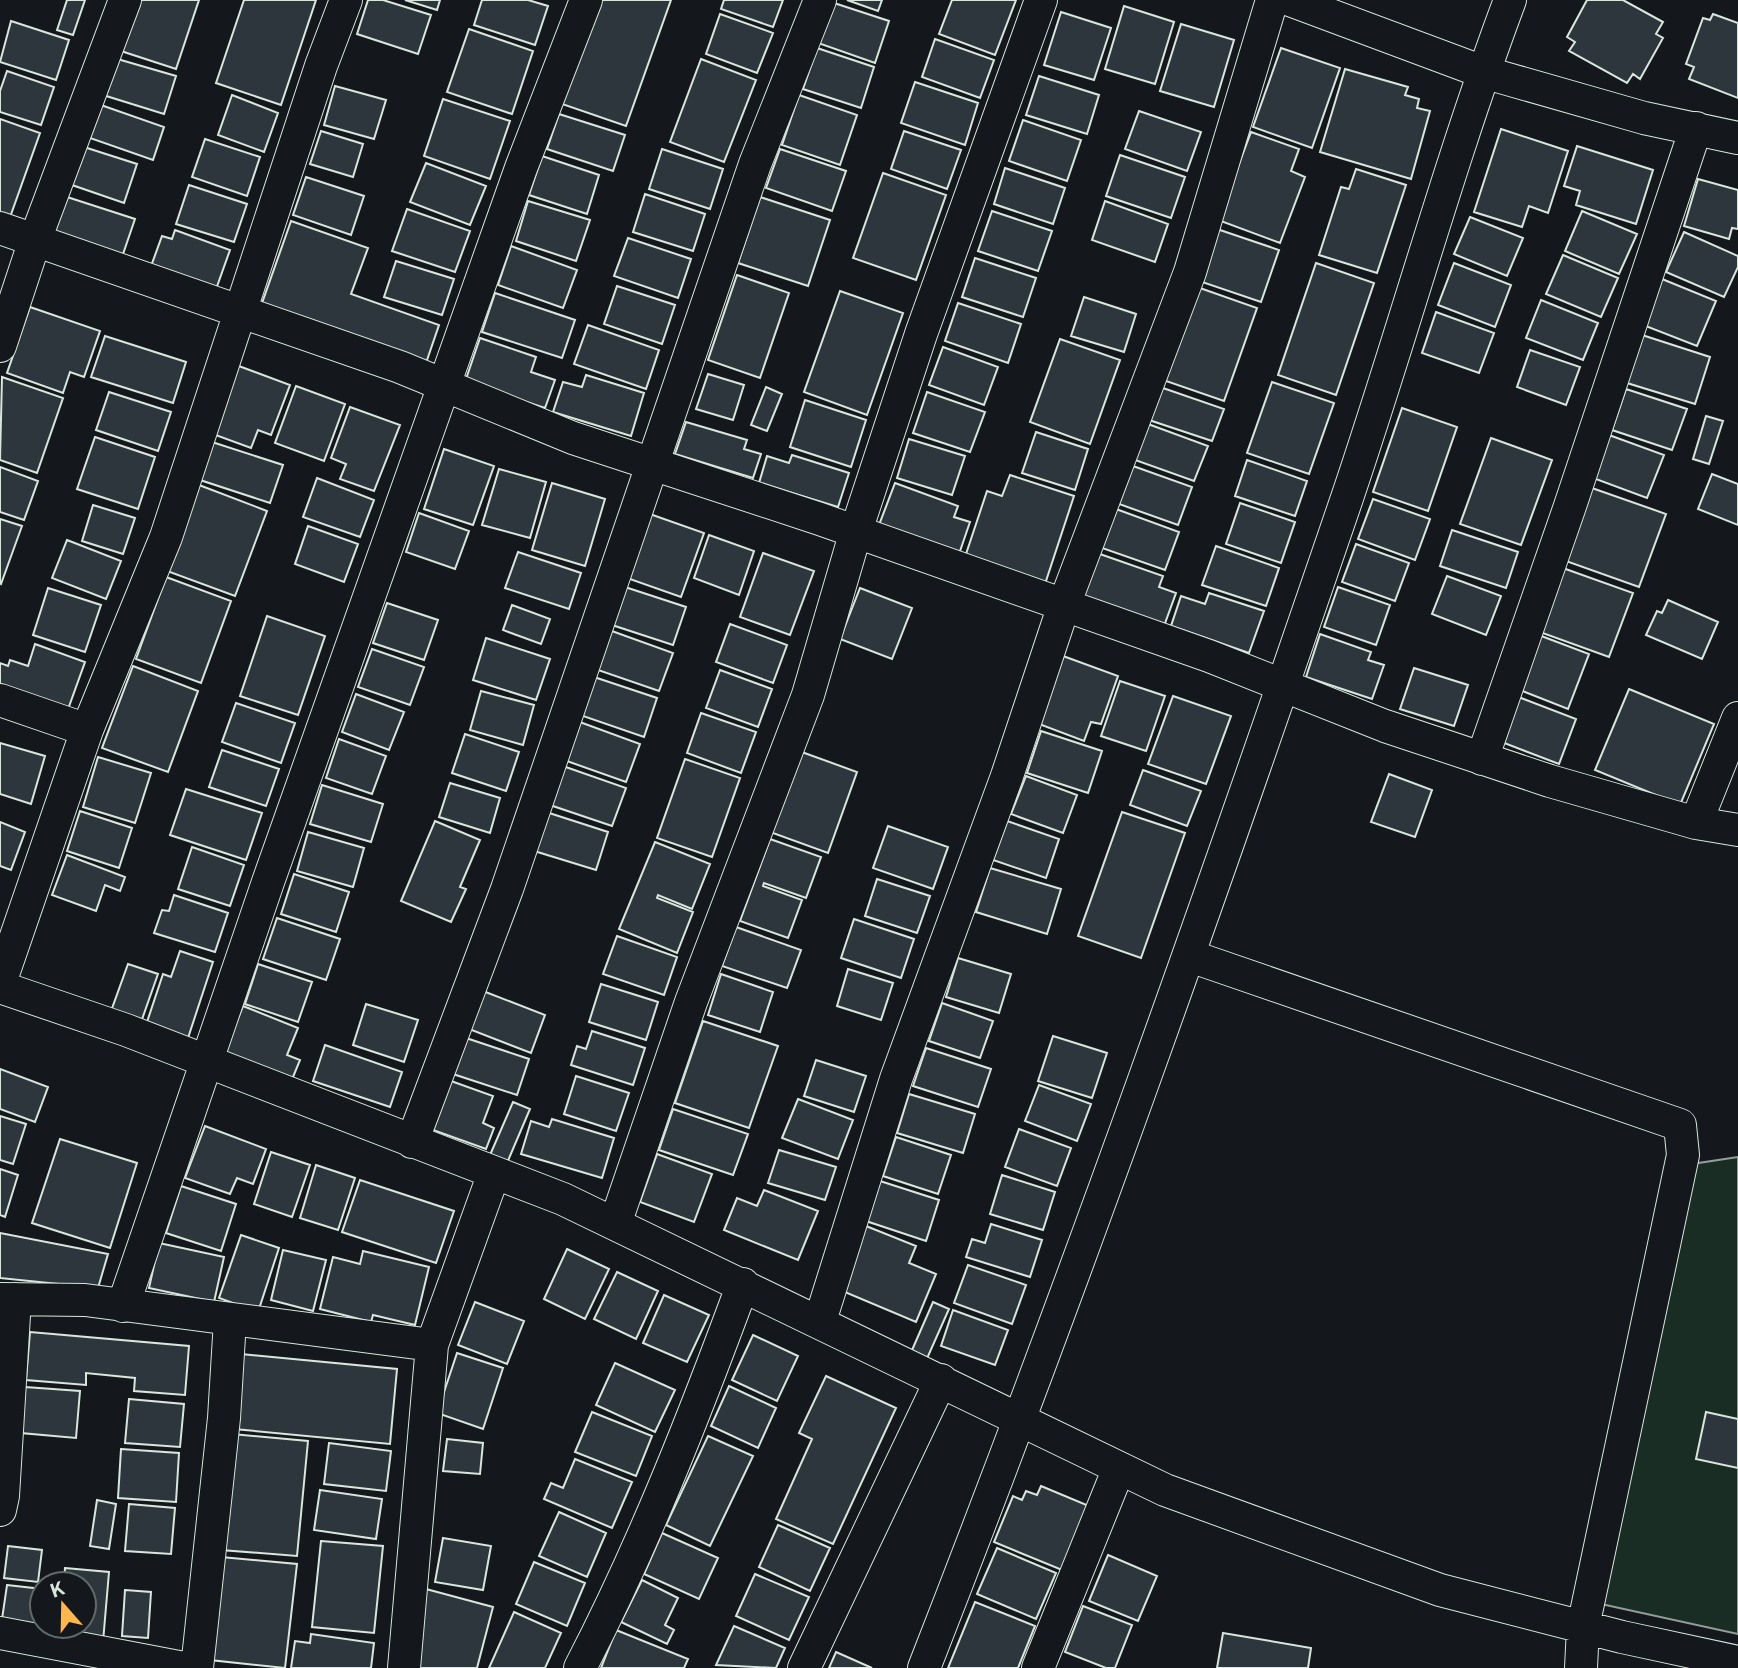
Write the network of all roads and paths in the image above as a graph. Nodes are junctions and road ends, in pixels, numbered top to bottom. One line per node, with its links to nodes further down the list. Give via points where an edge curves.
1 (125, 0): 13 (street)
2 (346, 0): 14 (street)
3 (586, 0): 16 (street)
4 (820, 0): 17 (street, via 755,164)
5 (1041, 0): 18 (street)
6 (1272, 0): 19 (street, via 1190,272)
7 (1290, 0): 9 (street)
8 (1510, 0): 9 (street)
9 (1483, 72): 10 (street, via 1644,118); 20 (street, via 1398,349)
10 (1696, 128): 11 (street); 24 (street)
11 (1738, 138)
12 (0, 228): 13 (street)
13 (35, 240): 14 (street); 15 (street)
14 (240, 312): 16 (street); 23 (street, via 166,537)
15 (0, 346)
16 (445, 386): 17 (street); 29 (street)
17 (654, 465): 18 (street); 30 (street, via 507,889)
18 (856, 531): 19 (street); 32 (street, via 808,695 691,1002)
19 (1064, 605): 20 (street); 37 (street, via 896,1079)
20 (1284, 684): 24 (street); 27 (street)
21 (0, 700): 23 (street)
22 (1738, 718): 25 (street)
23 (87, 730): 28 (street)
24 (1482, 759): 25 (street)
25 (1696, 823): 26 (street)
26 (1738, 830)
27 (1190, 956): 40 (street); 44 (street, via 1680,1125 1683,1155)
28 (0, 985): 29 (street)
29 (206, 1062): 30 (street); 35 (street)
30 (412, 1142): 31 (street)
31 (494, 1173): 32 (street); 38 (street)
32 (615, 1224): 33 (street)
33 (743, 1284): 37 (street); 50 (street, via 690,1423)
34 (7, 1299): 35 (street, via 85,1300); 41 (street)
35 (123, 1306): 36 (street)
36 (230, 1320): 38 (street); 48 (street)
37 (820, 1321): 39 (street)
38 (432, 1345): 49 (street)
39 (941, 1380): 40 (street); 51 (street)
40 (1021, 1420): 42 (street); 52 (street)
41 (3, 1459): 43 (street)
42 (1119, 1468): 44 (street, via 1291,1538 1440,1590); 53 (street)
43 (0, 1510)
44 (1583, 1627): 46 (street); 54 (street)
45 (0, 1633): 47 (street)
46 (1738, 1662)
47 (184, 1668)
48 (197, 1668)
49 (404, 1668)
50 (580, 1668)
51 (804, 1668)
52 (924, 1668)
53 (1038, 1668)
54 (1581, 1668)

